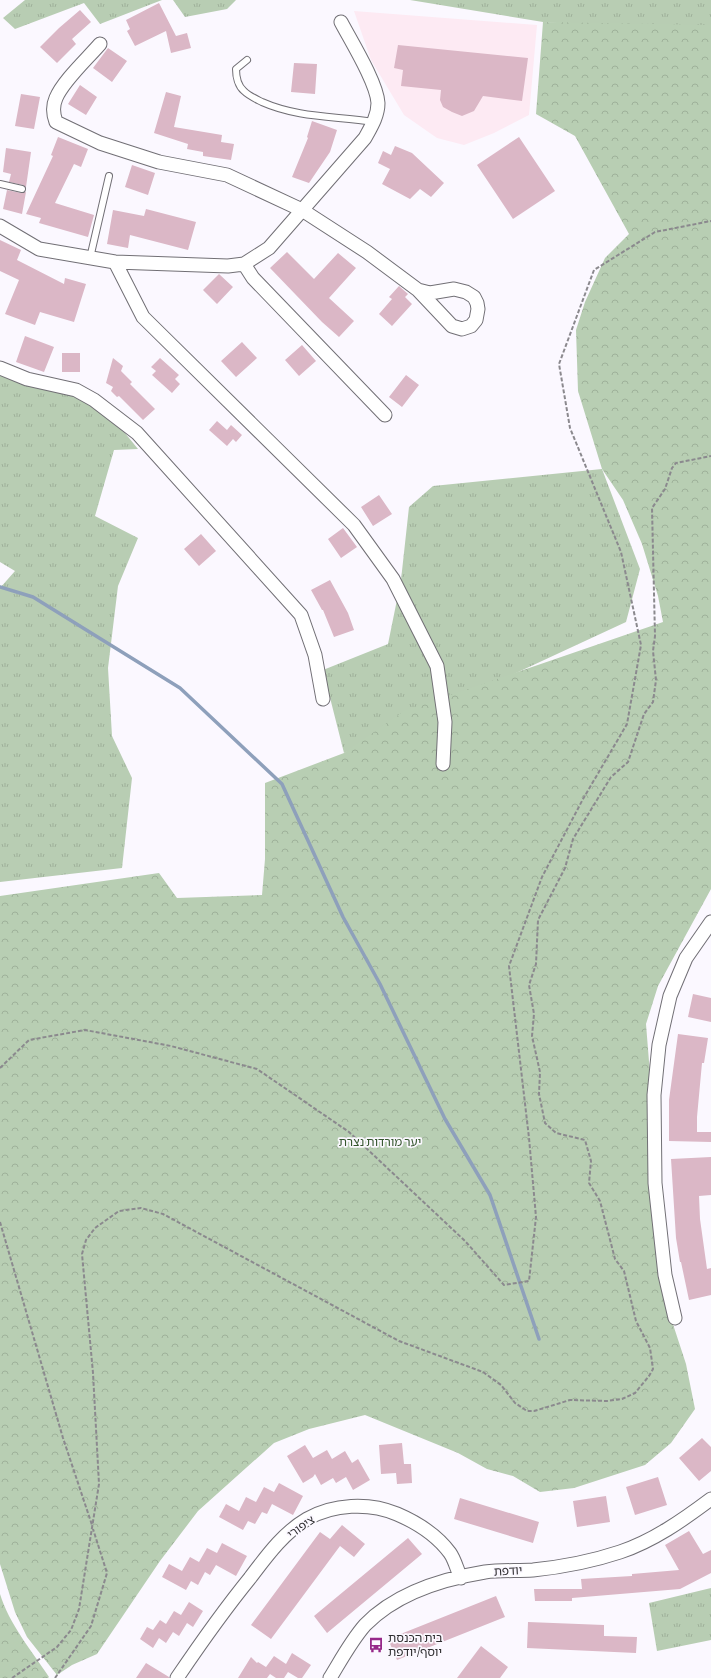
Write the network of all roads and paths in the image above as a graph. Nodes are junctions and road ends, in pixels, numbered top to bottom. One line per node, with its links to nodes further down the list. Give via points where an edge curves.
1 (341, 22): 4 (street, via 372,80 378,103)
2 (100, 44): 8 (street, via 68,80 56,98 52,112 56,122 100,143 159,162 228,176)
3 (247, 60): 4 (lane, via 236,69 242,90 270,106 302,115)
4 (374, 122): 8 (street, via 365,138)
5 (109, 176): 11 (lane)
6 (0, 184): 7 (lane)
7 (22, 189)
8 (302, 210): 13 (street, via 269,248); 14 (street, via 367,252)
9 (711, 221): 21 (path, via 655,232 594,270 559,364 570,428 621,552 641,645 627,724 582,799 542,877 509,966 530,1138 536,1217 529,1281 504,1285 465,1241 349,1132 257,1069 171,1046 85,1030 30,1040)
10 (0, 226): 11 (street, via 39,249)
11 (90, 258): 12 (street)
12 (115, 262): 13 (street, via 228,266); 19 (street, via 143,316 354,525 393,579 437,666 445,722)
13 (244, 264): 16 (street, via 253,278)
14 (418, 290)
15 (0, 368): 18 (street, via 27,379 76,390 94,400 137,433 301,615 315,655)
16 (385, 415)
17 (711, 456): 25 (path, via 676,463 665,489 652,508 655,636 653,651 656,680 653,702 644,714 628,762 611,777 573,839 565,868 538,920 536,964 529,984 534,1014 532,1036 540,1072 539,1094 545,1123 556,1133 585,1140 591,1161 589,1183 600,1202 615,1259 624,1271 636,1321 650,1348 653,1369 649,1376 635,1393 622,1399 570,1400 527,1411 514,1403 501,1386 483,1372 399,1342 163,1214 141,1208 119,1211 95,1228 86,1240 82,1254 93,1373 99,1484)
18 (323, 699)
19 (443, 764)
20 (711, 922): 23 (street, via 686,958 670,996 659,1045 654,1095 655,1183 665,1275)
21 (0, 1068)
22 (0, 1222): 25 (path, via 63,1438)
23 (675, 1318)
24 (711, 1499): 26 (street, יודפת, via 680,1522 649,1540 620,1552 534,1570 486,1572)
25 (92, 1527): 27 (path, via 79,1609 71,1630 57,1647); 28 (path, via 107,1573 91,1626)
26 (461, 1578): 29 (street, ציפורי, via 451,1554 433,1533 412,1520 389,1510 369,1507 346,1506 325,1511 307,1519 270,1552); 30 (street, יודפת, via 437,1583 412,1593 386,1608 366,1625 348,1646)
27 (12, 1678)
28 (55, 1678)
29 (177, 1678)
30 (330, 1678)

